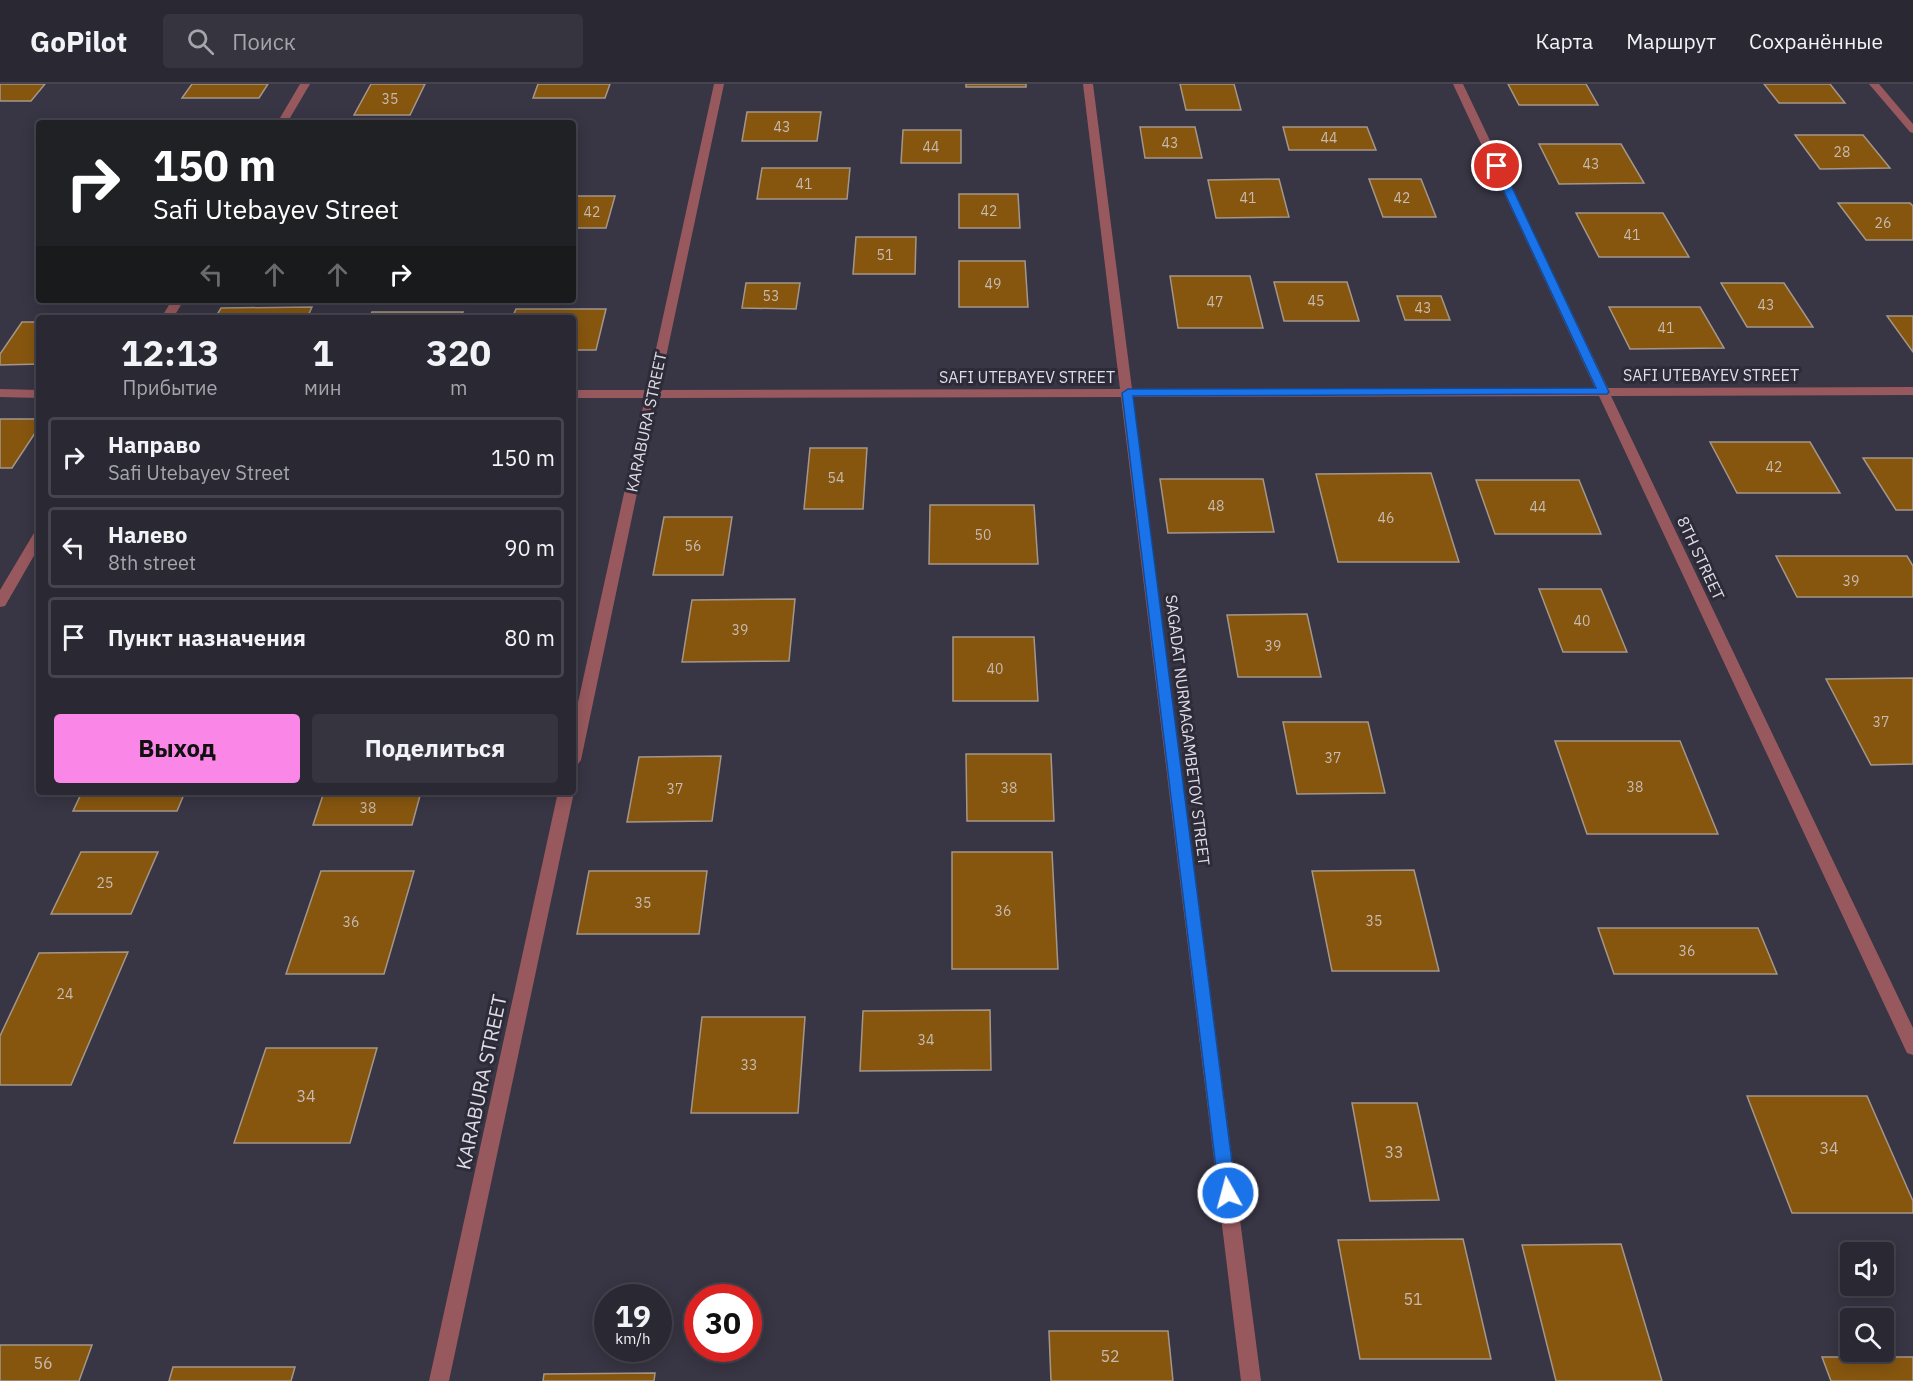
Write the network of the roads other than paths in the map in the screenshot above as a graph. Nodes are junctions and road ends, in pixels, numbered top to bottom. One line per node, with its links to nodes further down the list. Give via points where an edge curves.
1 (305, 84): 6 (street)
2 (719, 84): 14 (street, KARABURA STREET)
3 (1088, 84): 11 (street, SAGADAT NURMAGAMBETOV STREET)
4 (1458, 84): 9 (street, 8TH STREET)
5 (1874, 84): 7 (street)
6 (284, 120)
7 (1913, 130)
8 (1913, 391): 9 (street, SAFI UTEBAYEV STREET)
9 (1604, 392): 11 (street, SAFI UTEBAYEV STREET); 19 (street, 8TH STREET)
10 (0, 393): 12 (street)
11 (1128, 393): 14 (street, SAFI UTEBAYEV STREET); 21 (street, SAGADAT NURMAGAMBETOV STREET)
12 (36, 394)
13 (576, 394): 14 (street, SAFI UTEBAYEV STREET)
14 (652, 394): 17 (street, KARABURA STREET)
15 (36, 541): 16 (street)
16 (0, 602)
17 (576, 746)
18 (565, 795): 20 (street, KARABURA STREET)
19 (1913, 1047)
20 (439, 1381)
21 (1251, 1381)

